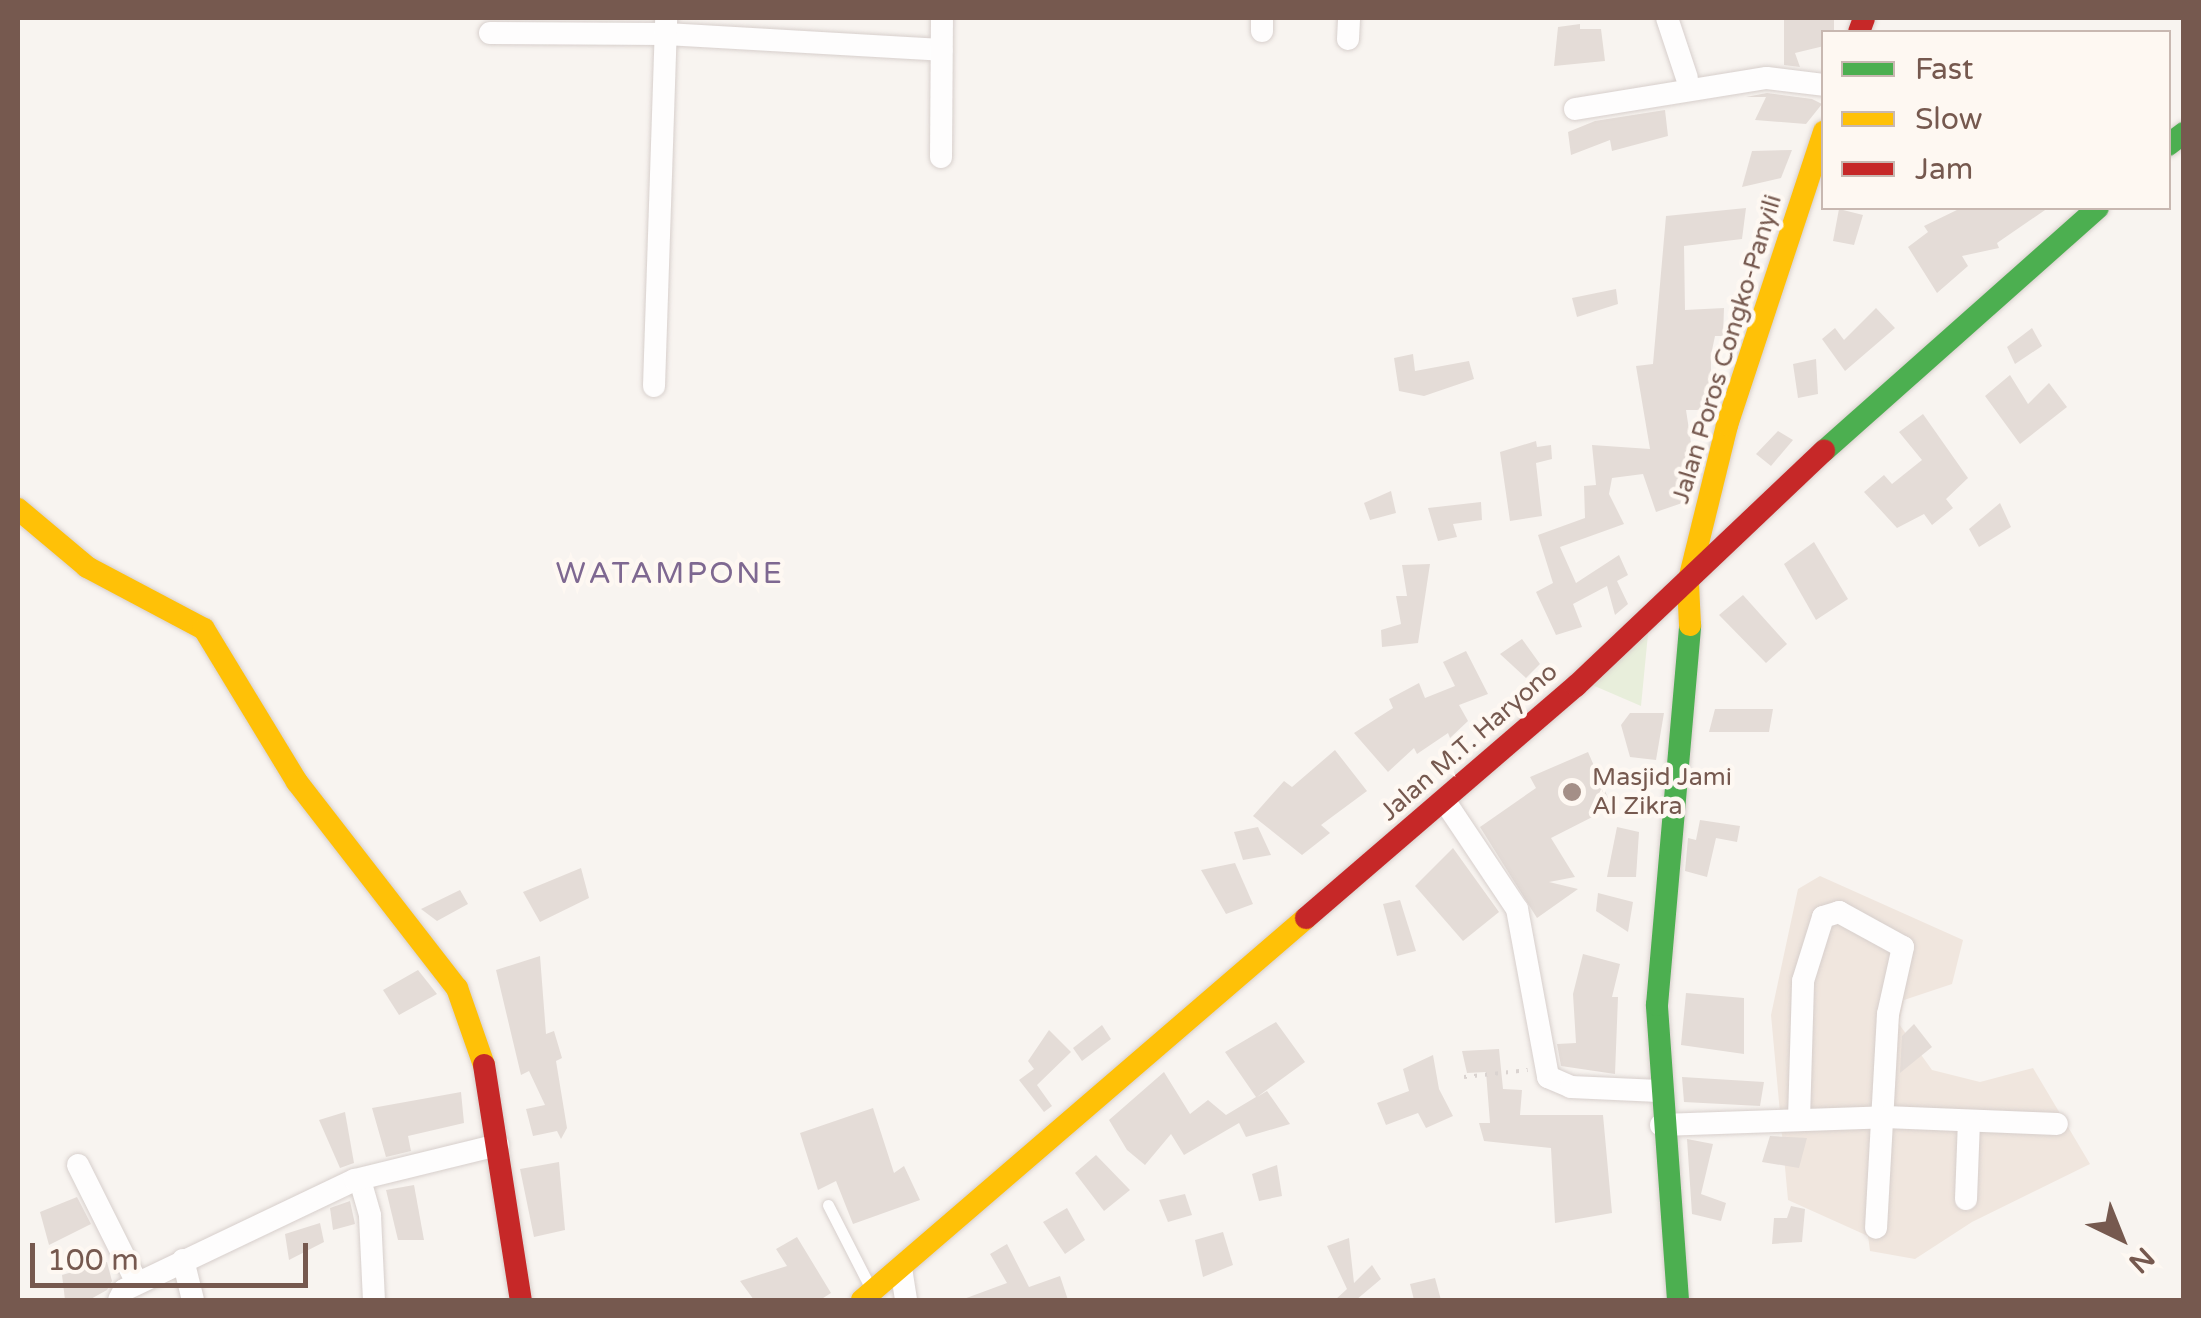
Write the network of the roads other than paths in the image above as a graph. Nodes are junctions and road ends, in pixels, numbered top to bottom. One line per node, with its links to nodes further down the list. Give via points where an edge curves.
1 (942, 18): 5 (street)
2 (1667, 18): 6 (street)
3 (666, 26): 4 (street); 5 (street); 12 (street)
4 (490, 33)
5 (942, 50): 10 (street)
6 (1687, 78)
7 (1821, 85): 8 (street, via 1766,78)
8 (1575, 109)
9 (1821, 141): 14 (main road, Jalan Poros Congko-Panyili, via 1727,425)
10 (941, 157)
11 (2096, 210): 14 (main road, Jalan M.T. Haryono, via 1813,462)
12 (654, 386)
13 (18, 510): 22 (main road, via 76,560 184,615 217,646 297,782 467,1004)
14 (1688, 584): 15 (main road, Jalan M.T. Haryono); 16 (main road, Jalan Poros Congko-Panyili, via 1691,664 1658,949)
15 (1444, 800): 16 (street, via 1517,909 1542,1068 1564,1086); 29 (main road, Jalan M.T. Haryono)
16 (1659, 1091): 21 (main road, Jalan Poros Congko-Panyili)
17 (1886, 1116): 18 (street); 18 (street, via 1888,1014 1903,947 1839,912 1823,917 1803,981); 19 (street); 27 (street)
18 (1799, 1119): 21 (street)
19 (1969, 1121): 20 (street); 25 (street)
20 (2057, 1124)
21 (1662, 1125): 37 (main road, Jalan Poros Congko-Panyili)
22 (498, 1145): 24 (street); 35 (main road)
23 (78, 1165): 30 (street)
24 (360, 1180): 28 (street); 34 (street, via 370,1216)
25 (1966, 1200)
26 (828, 1206): 31 (lane)
27 (1876, 1228)
28 (183, 1260): 30 (street); 33 (street)
29 (900, 1268): 31 (main road, Jalan M.T. Haryono); 36 (street)
30 (137, 1283): 32 (street)
31 (867, 1296)
32 (119, 1300)
33 (193, 1300)
34 (374, 1300)
35 (522, 1300)
36 (906, 1300)
37 (1678, 1300)

